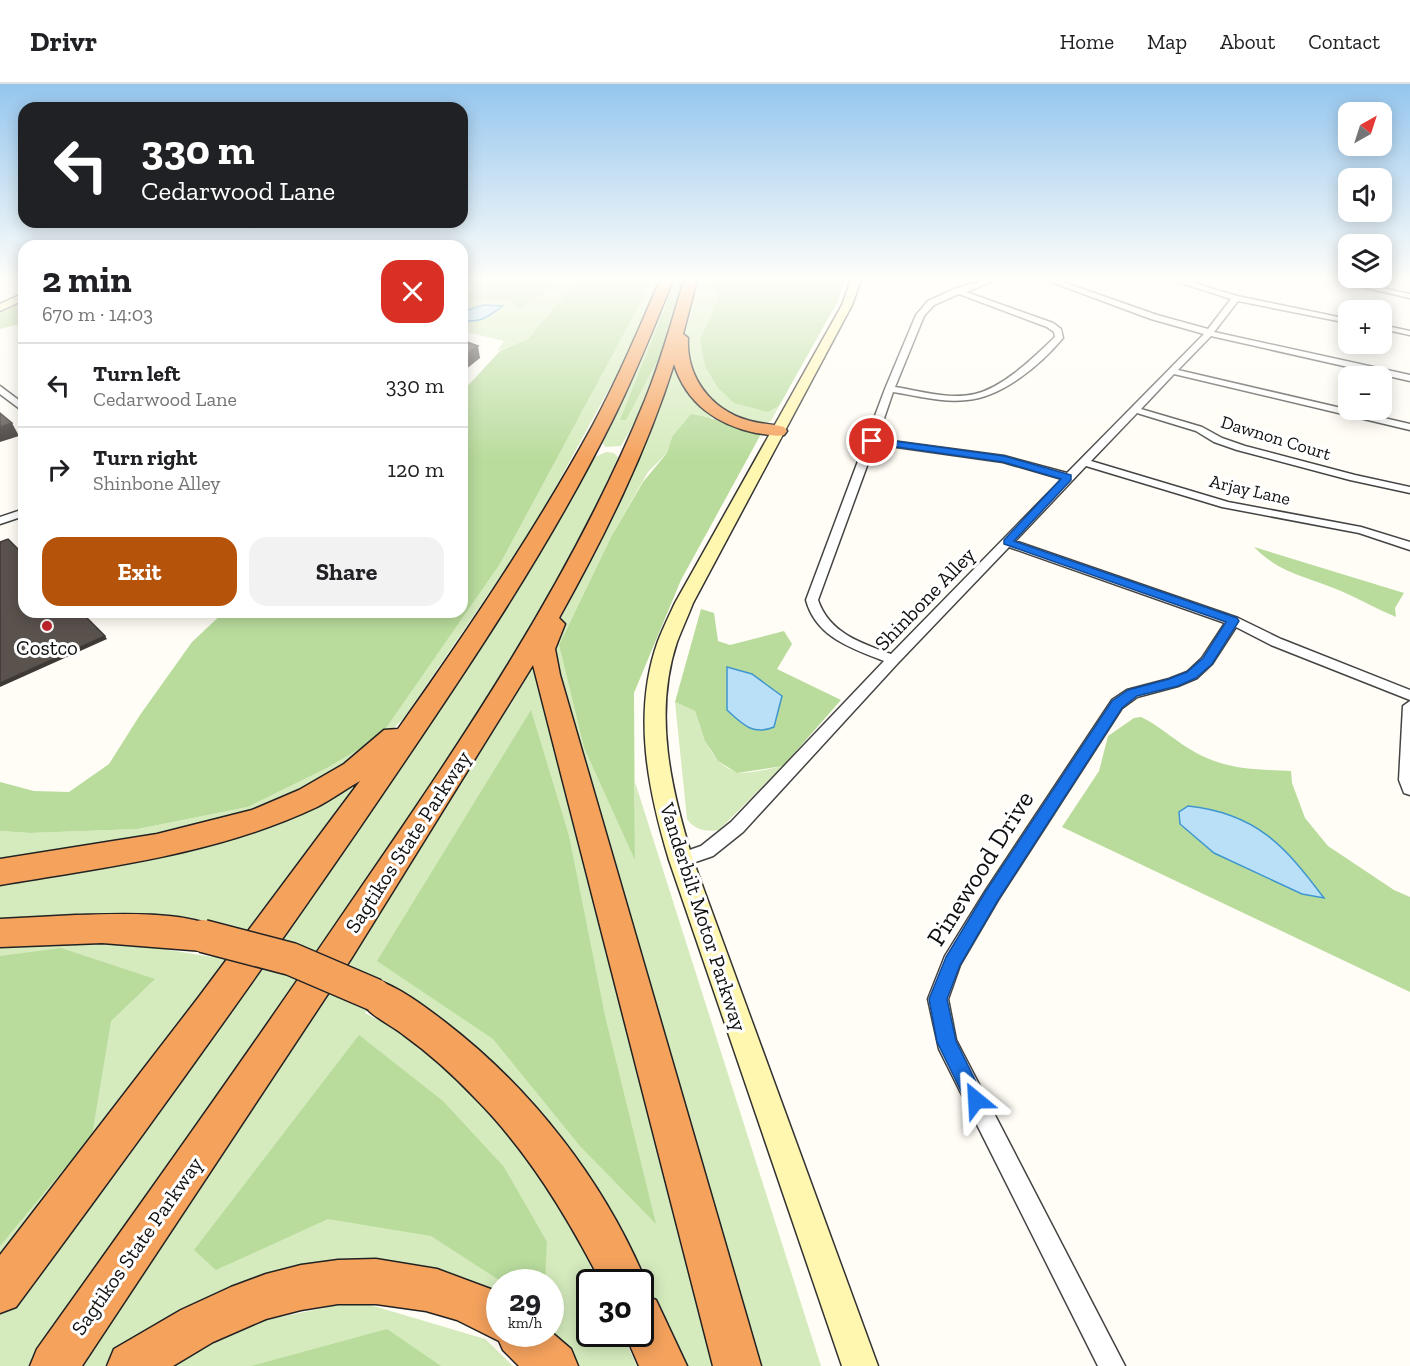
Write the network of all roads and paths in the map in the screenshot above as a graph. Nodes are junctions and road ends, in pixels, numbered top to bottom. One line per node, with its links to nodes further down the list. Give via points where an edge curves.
1 (642, 340): 28 (highway, via 589,448 522,563)
2 (673, 340): 23 (highway, Sagtikos State Parkway, via 652,404)
3 (682, 340): 16 (highway, via 682,372 711,407 746,425)
4 (827, 340): 16 (main road, Vanderbilt Motor Parkway)
5 (911, 340): 11 (street)
6 (1057, 340): 11 (street, via 990,392 975,397)
7 (1202, 340): 9 (street, Shinbone Alley)
8 (1239, 340): 10 (street)
9 (1172, 371): 14 (street, Shinbone Alley); 15 (street)
10 (1410, 378)
11 (890, 389): 17 (street)
12 (0, 390): 13 (street)
13 (18, 404)
14 (1135, 410): 18 (street, Shinbone Alley); 20 (street, Dawnon Court, via 1198,429 1241,448)
15 (1410, 427)
16 (777, 430): 32 (main road, Vanderbilt Motor Parkway, via 680,609 658,676 654,726 657,768)
17 (872, 441): 19 (street, via 1004,459); 27 (street, via 812,600 813,611 840,637)
18 (1083, 462): 19 (street, Shinbone Alley); 25 (street, Arjay Lane, via 1226,505 1361,530)
19 (1068, 477): 24 (street, Shinbone Alley)
20 (1410, 490)
21 (18, 514): 22 (street)
22 (0, 521)
23 (587, 542): 40 (highway, Sagtikos State Parkway, via 520,662 420,824); 44 (highway, via 574,586 545,641 545,665)
24 (1007, 542): 26 (street); 27 (street, Shinbone Alley)
25 (1410, 546)
26 (1233, 621): 29 (street); 46 (street, Pinewood Drive, via 1207,661 1192,675 1132,693 1117,705 992,895 952,963 938,999 946,1042)
27 (893, 660): 32 (street, Shinbone Alley, via 724,839 707,851)
28 (442, 686): 33 (highway, via 368,760 322,792 287,808 208,834); 36 (highway, via 252,955)
29 (1410, 695)
30 (1410, 706): 31 (street)
31 (1410, 789)
32 (681, 860): 45 (main road, Vanderbilt Motor Parkway)
33 (0, 872)
34 (0, 933): 35 (highway, bridge, via 111,928 203,936 299,960 375,995 452,1048 515,1111 562,1171)
35 (618, 1269)
36 (0, 1291)
37 (486, 1311): 41 (highway, via 468,1301 420,1287 363,1280 328,1282 233,1308 166,1342)
38 (654, 1346): 43 (highway)
39 (533, 1347): 42 (highway)
40 (54, 1366)
41 (132, 1366)
42 (554, 1366)
43 (663, 1366)
44 (737, 1366)
45 (860, 1366)
46 (1112, 1366)

